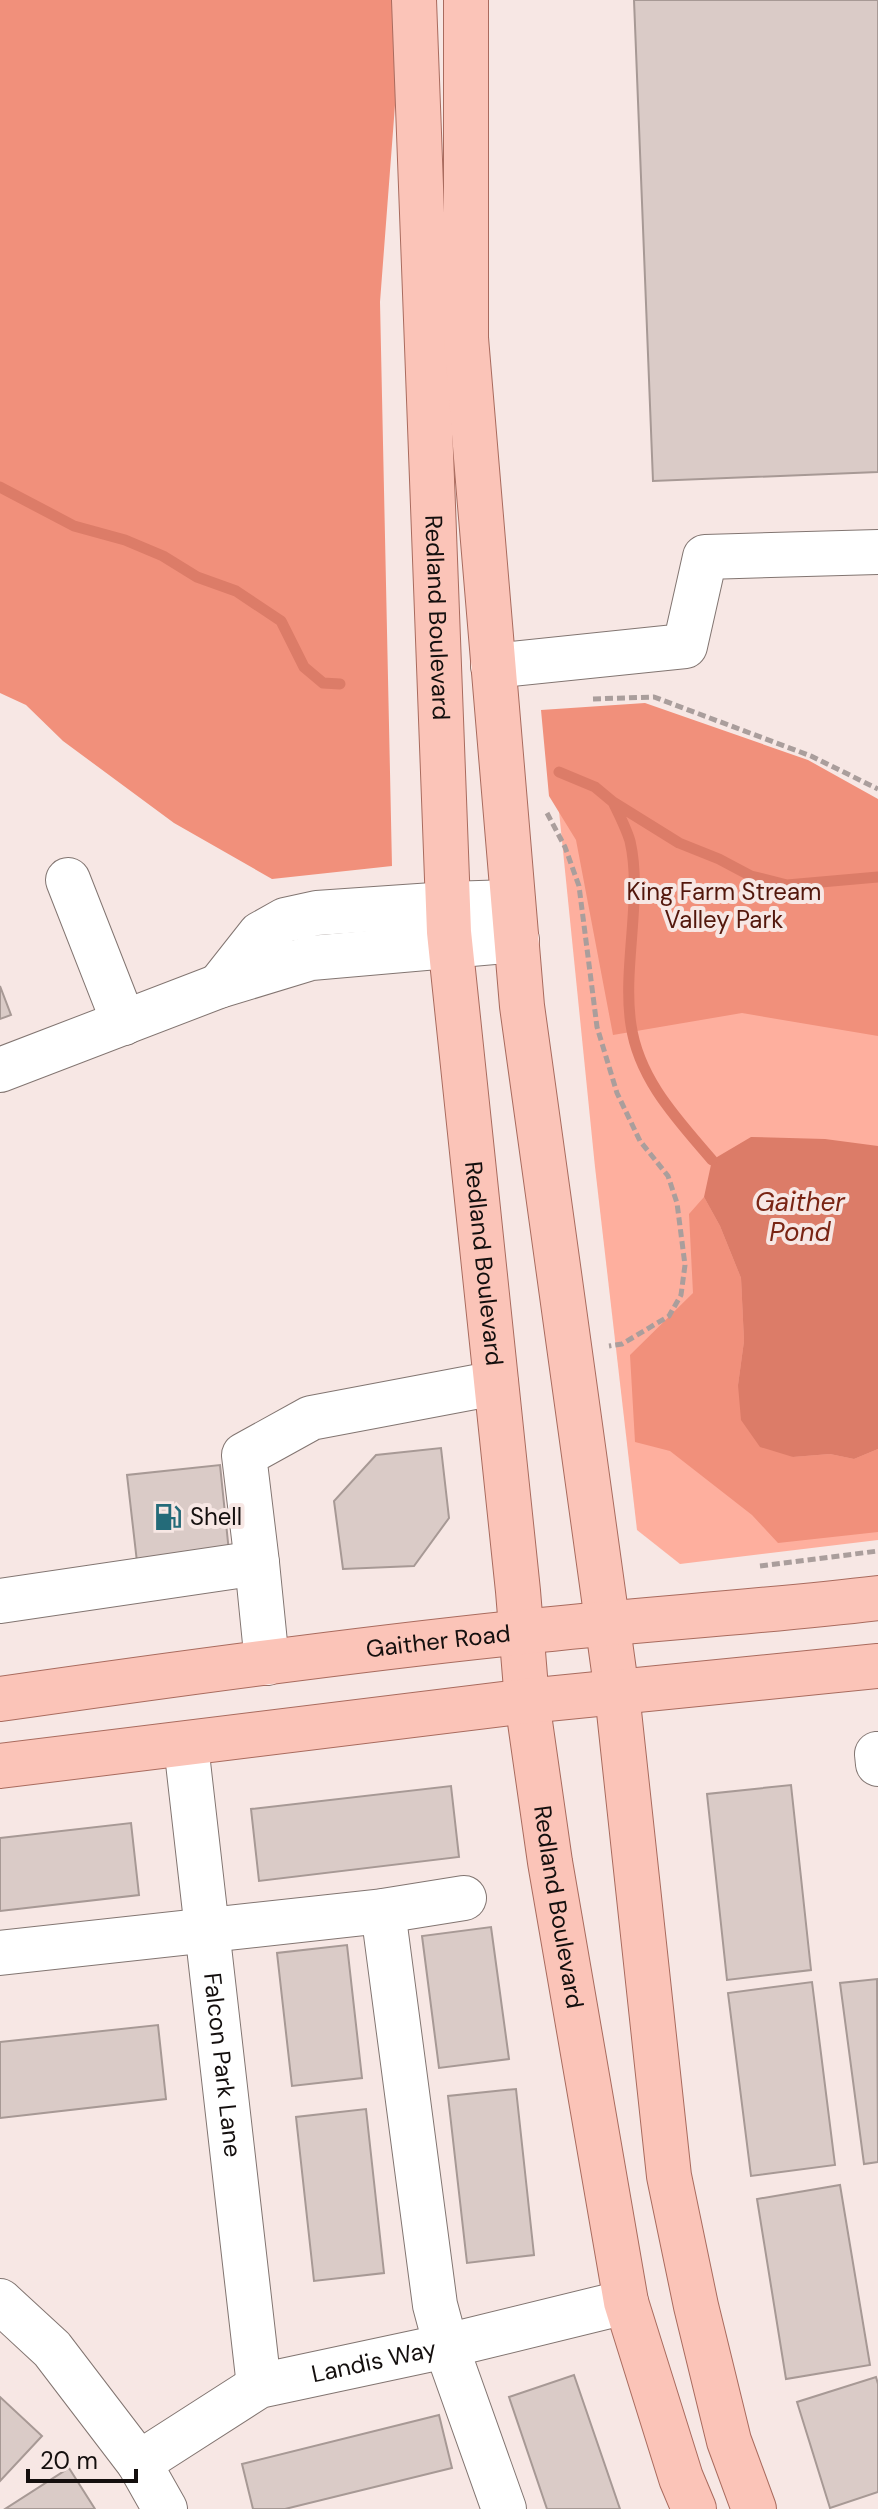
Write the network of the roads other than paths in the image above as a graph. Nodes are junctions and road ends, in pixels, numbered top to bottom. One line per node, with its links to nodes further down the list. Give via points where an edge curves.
1 (414, 0): 7 (main road, Redland Boulevard)
2 (466, 0): 4 (main road, Redland Boulevard, via 466,338)
3 (878, 552): 4 (street, via 705,557 685,646)
4 (493, 666): 6 (main road, Redland Boulevard)
5 (68, 880): 8 (street)
6 (515, 921): 7 (street); 14 (main road, Redland Boulevard, via 522,1006)
7 (449, 925): 8 (street, via 317,913 285,920 260,934 219,986); 10 (main road, Redland Boulevard)
8 (124, 1023): 9 (street)
9 (0, 1070)
10 (496, 1383): 11 (street, via 311,1418 244,1455); 15 (main road, Redland Boulevard)
11 (257, 1563): 13 (street); 16 (street)
12 (878, 1598): 14 (main road, Gaither Road)
13 (0, 1601)
14 (608, 1624): 15 (main road, Gaither Road); 18 (main road, Redland Boulevard)
15 (522, 1632): 16 (main road, Gaither Road); 20 (main road, Redland Boulevard)
16 (267, 1663): 19 (main road, Gaither Road)
17 (878, 1666): 18 (main road)
18 (617, 1693): 20 (main road); 35 (main road, Redland Boulevard, via 669,2176 729,2441)
19 (0, 1699)
20 (527, 1701): 21 (main road); 28 (main road, Redland Boulevard)
21 (186, 1745): 22 (main road); 25 (street, Falcon Park Lane)
22 (0, 1766)
23 (464, 1898): 24 (street)
24 (383, 1911): 25 (street); 29 (street, via 428,2262)
25 (208, 1929): 26 (street); 30 (street, Falcon Park Lane)
26 (0, 1953)
27 (0, 2301): 31 (street, via 52,2349)
28 (626, 2302): 29 (street, Landis Way); 34 (main road, Redland Boulevard)
29 (446, 2346): 30 (street, Landis Way); 33 (street)
30 (259, 2386): 31 (street, Landis Way)
31 (139, 2463): 32 (street)
32 (165, 2509)
33 (504, 2509)
34 (694, 2509)
35 (754, 2509)

